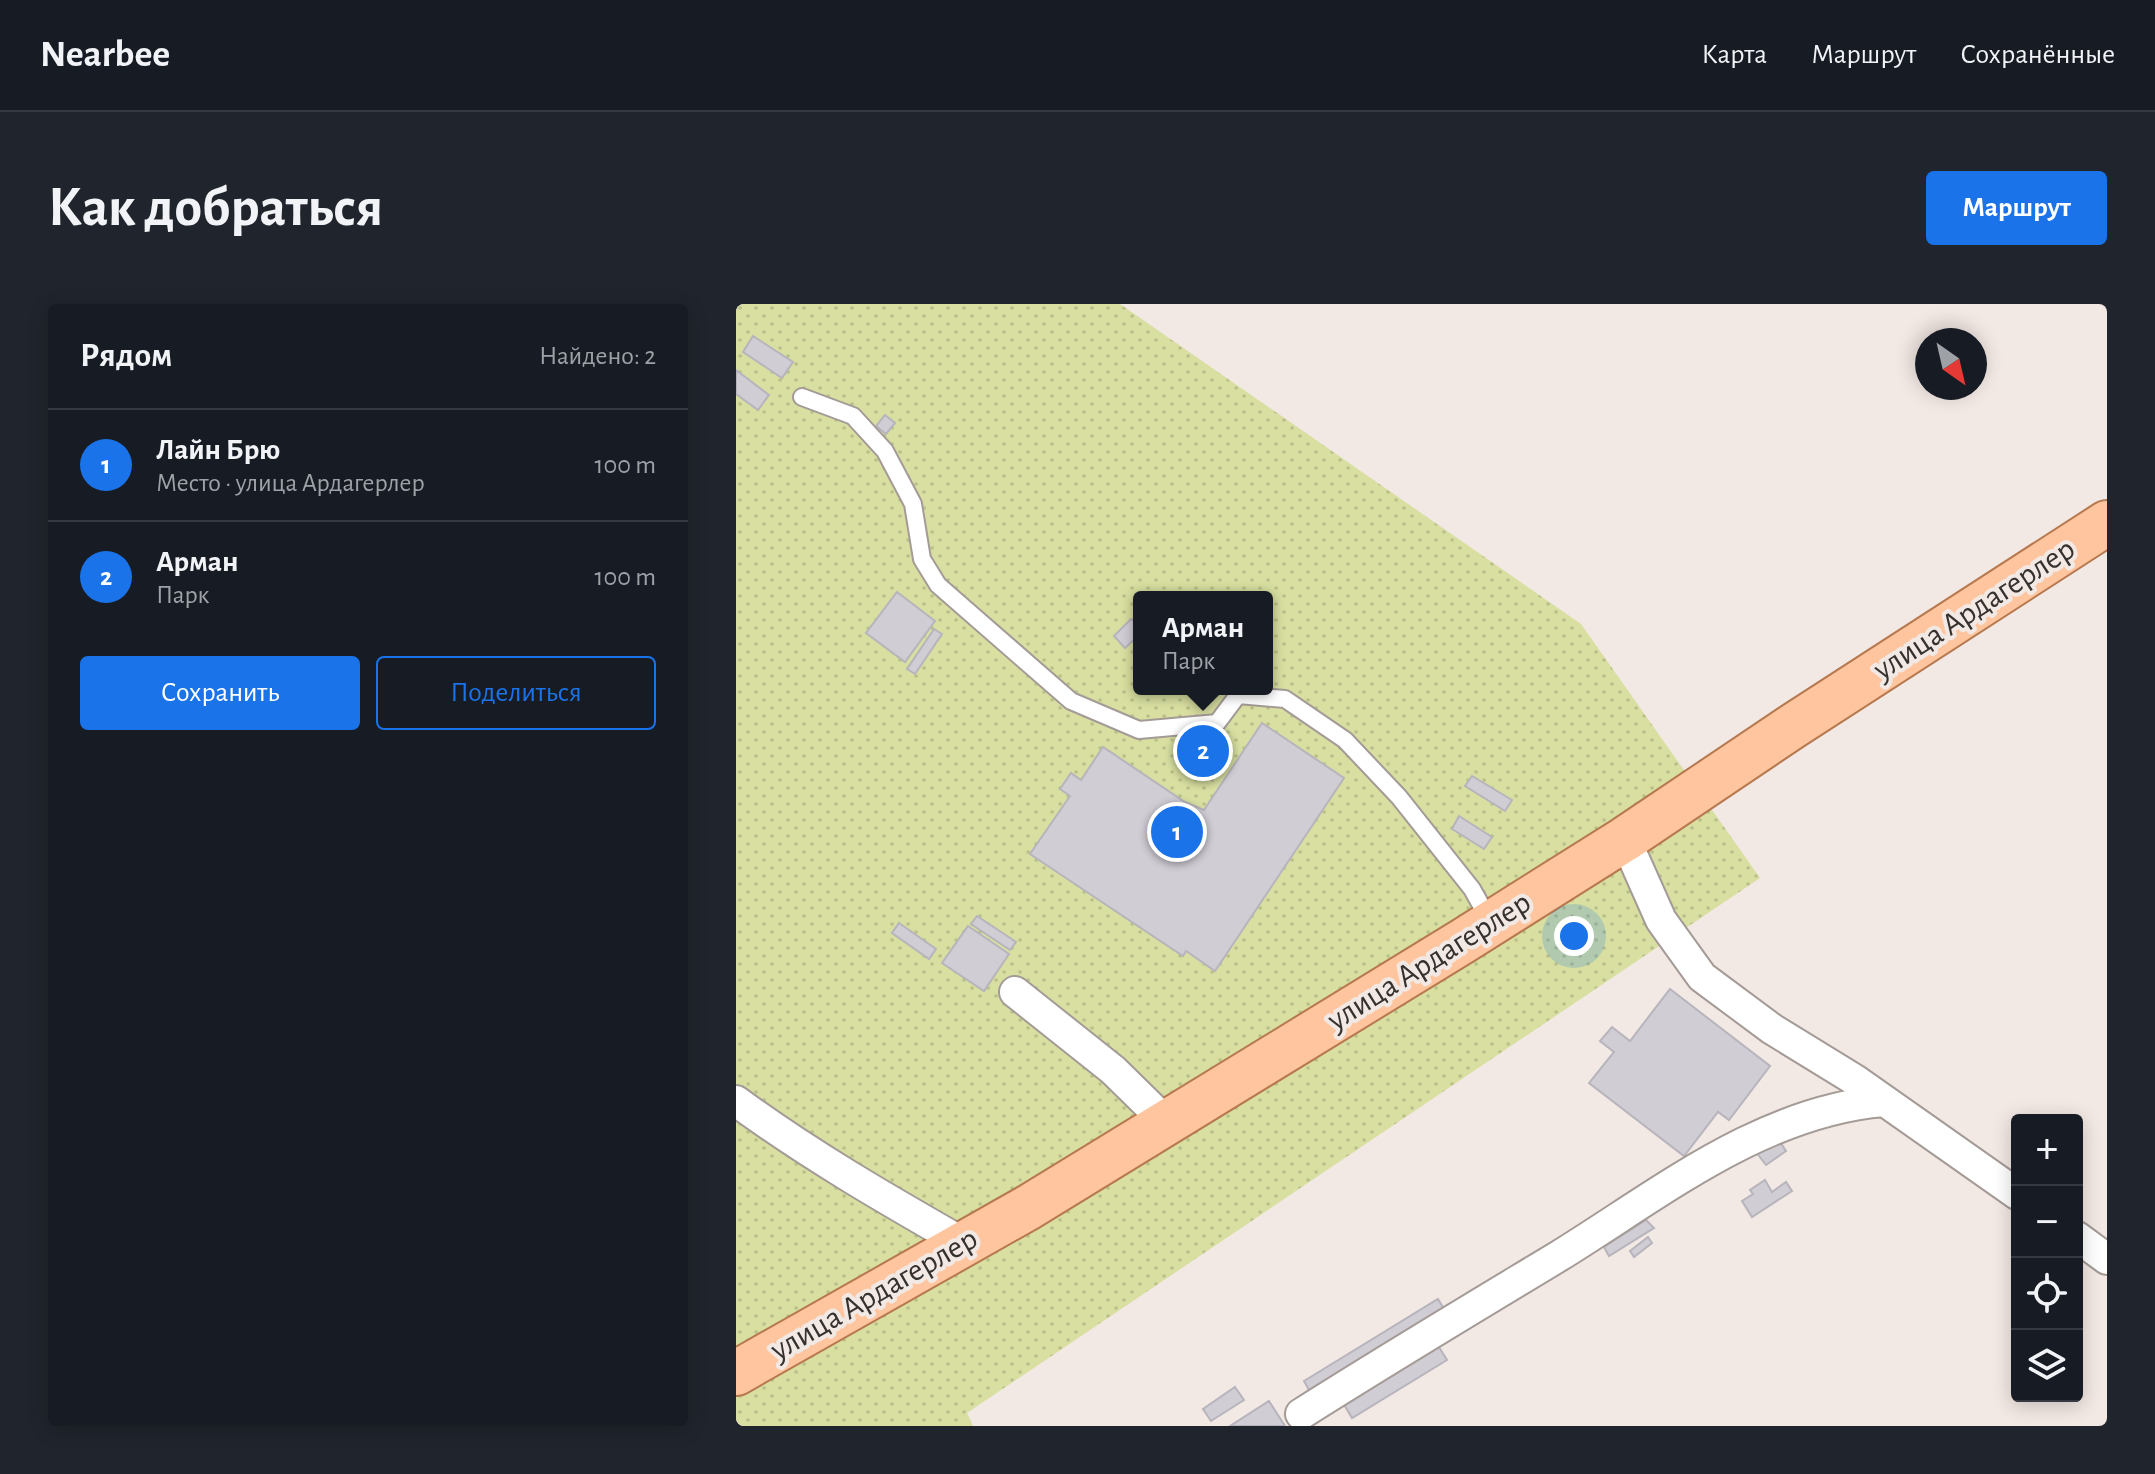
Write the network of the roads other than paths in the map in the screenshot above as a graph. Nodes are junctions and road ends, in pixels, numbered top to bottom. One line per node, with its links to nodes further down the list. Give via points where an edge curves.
1 (802, 397): 4 (lane, via 853,416 885,451 913,504 922,559 938,585 1071,701 1139,730 1217,723 1238,695 1285,699 1345,740 1399,797 1472,889)
2 (2107, 523): 3 (main road, улица Ардагерлер)
3 (1625, 839): 4 (main road, улица Ардагерлер); 7 (street, via 1661,920 1702,977)
4 (1491, 923): 8 (main road, улица Ардагерлер)
5 (1015, 992): 8 (street, via 1113,1070)
6 (736, 1101): 11 (street)
7 (1884, 1101): 9 (street); 14 (street, via 1852,1104 1769,1129)
8 (1167, 1123): 11 (main road, улица Ардагерлер)
9 (2011, 1190)
10 (2083, 1241): 12 (street)
11 (963, 1243): 13 (main road, улица Ардагерлер)
12 (2107, 1259)
13 (736, 1373)
14 (1301, 1414)

